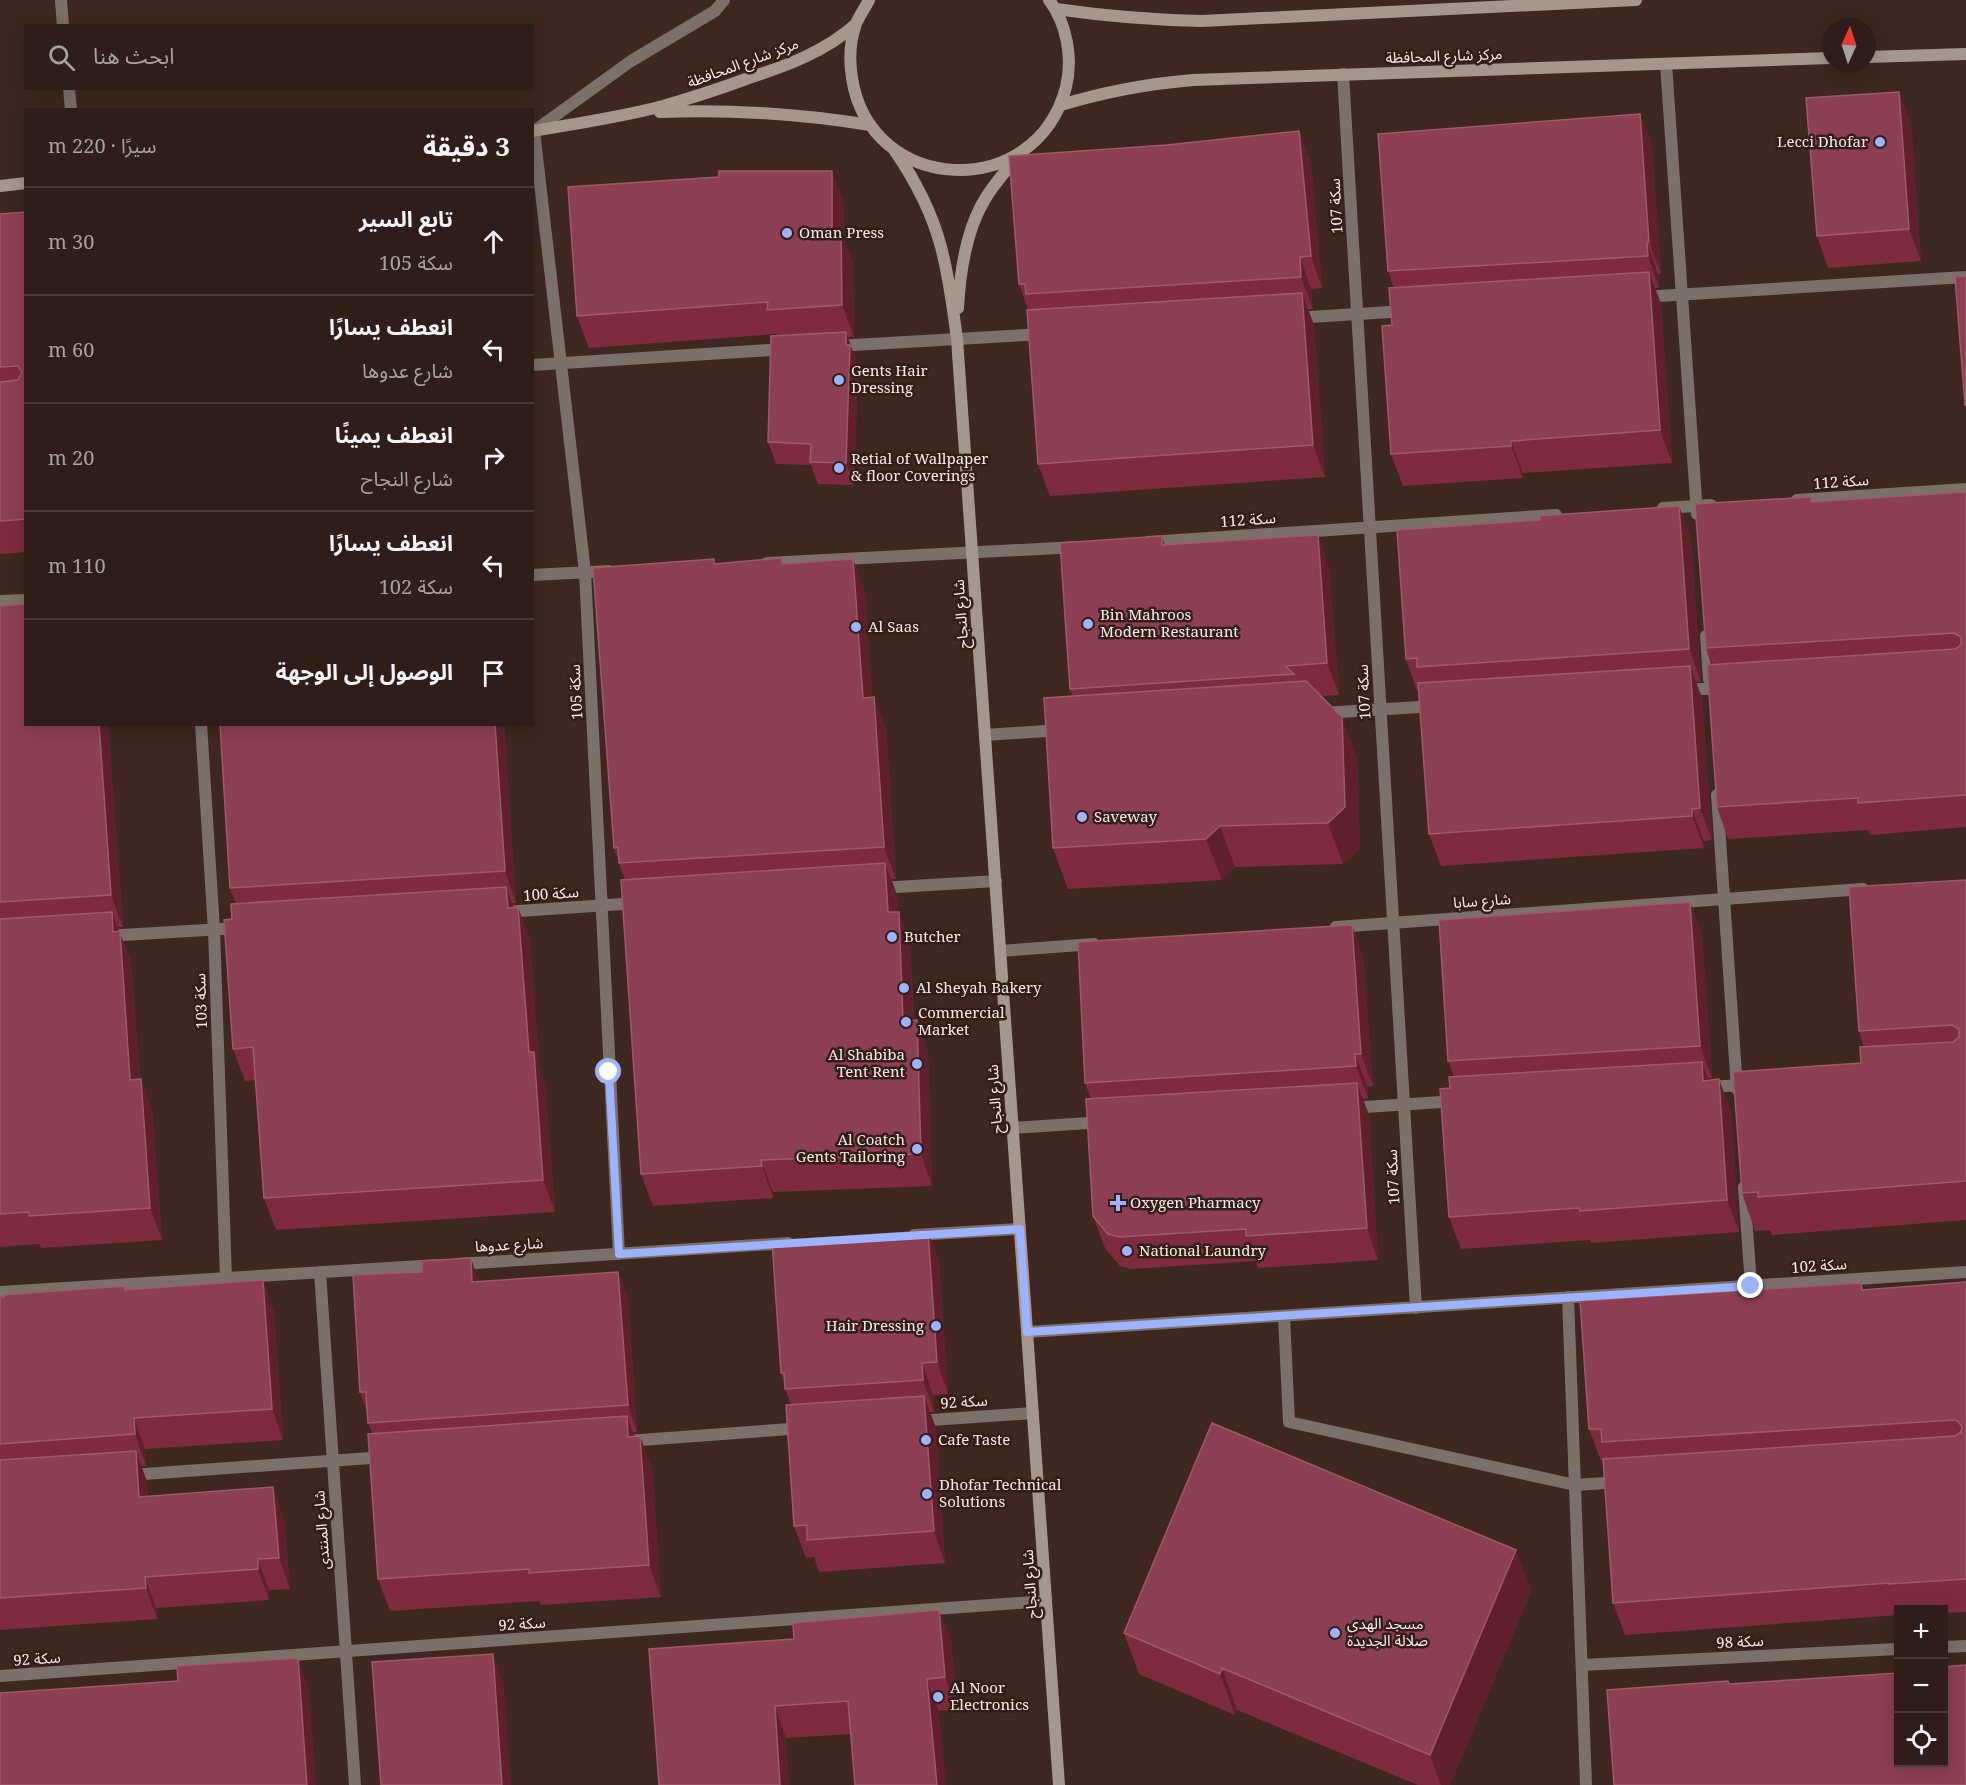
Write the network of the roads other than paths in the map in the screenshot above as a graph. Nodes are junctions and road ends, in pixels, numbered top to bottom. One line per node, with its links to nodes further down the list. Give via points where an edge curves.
1 (61, 0): 6 (street)
2 (724, 0): 18 (street, via 715,11 631,61)
3 (869, 0): 7 (street)
4 (1636, 0): 5 (street, via 1202,21 1105,16)
5 (1052, 4): 14 (street, via 1067,40 1069,72)
6 (63, 24)
7 (856, 24): 16 (street, مركز شارع المحافظة, via 821,50 777,69); 17 (street, via 849,59 854,94)
8 (1966, 54): 9 (street)
9 (1876, 57)
10 (1822, 58): 11 (street, مركز شارع المحافظة)
11 (1666, 64): 12 (street, مركز شارع المحافظة); 26 (street)
12 (1343, 74): 14 (street, مركز شارع المحافظة, via 1150,84); 29 (street, سكة 107)
13 (69, 90): 15 (street)
14 (1061, 105): 22 (street, via 1044,131)
15 (70, 108)
16 (632, 113): 17 (street, مركز شارع المحافظة, via 756,112); 19 (street, مركز شارع المحافظة)
17 (870, 125): 21 (street)
18 (534, 130)
19 (534, 131)
20 (534, 139): 35 (street, سكة 105)
21 (895, 151): 22 (street, via 926,166 961,172 992,166); 32 (street, شارع النجاح, via 909,171 933,223 945,265)
22 (1021, 153): 32 (street, شارع النجاح, via 984,201 972,228 963,261)
23 (24, 183): 24 (street)
24 (0, 186)
25 (1966, 277): 26 (street)
26 (1682, 295): 27 (street); 40 (street)
27 (1624, 298)
28 (1415, 310): 29 (street)
29 (1357, 314): 30 (street); 43 (street, سكة 107)
30 (1287, 318)
31 (1051, 333): 32 (street)
32 (957, 339): 33 (street); 47 (street, شارع النجاح)
33 (820, 347)
34 (798, 348): 35 (street)
35 (561, 362): 36 (street); 50 (street, سكة 105)
36 (534, 364)
37 (1966, 489): 38 (street, سكة 112)
38 (1790, 500)
39 (1720, 505): 40 (street)
40 (1697, 506): 41 (street); 44 (street)
41 (1650, 509)
42 (1568, 514): 43 (street, سكة 112)
43 (1370, 527): 45 (street, سكة 112); 59 (street, سكة 107)
44 (1698, 529)
45 (1136, 543)
46 (1089, 546): 47 (street)
47 (972, 553): 48 (street); 63 (street, شارع النجاح)
48 (749, 564)
49 (621, 571): 50 (street)
50 (585, 572): 51 (street); 70 (street, سكة 105)
51 (534, 575)
52 (24, 600): 53 (street)
53 (0, 601)
54 (1705, 620): 57 (street)
55 (1733, 687): 57 (street)
56 (1674, 691): 57 (street)
57 (1710, 694)
58 (1451, 705): 59 (street)
59 (1380, 709): 60 (street); 72 (street, سكة 107)
60 (1308, 714)
61 (201, 726): 75 (street, سكة 103)
62 (1069, 729): 63 (street)
63 (985, 735): 65 (street, شارع النجاح)
64 (1716, 782): 68 (street)
65 (996, 881): 67 (street); 78 (street, شارع النجاح)
66 (1874, 888): 68 (street, شارع سابا)
67 (864, 889)
68 (1724, 899): 72 (street, شارع سابا); 81 (street)
69 (650, 903): 70 (street, سكة 100)
70 (602, 906): 71 (street, سكة 100); 91 (street, سكة 105)
71 (496, 912)
72 (1393, 923): 74 (street, شارع سابا); 83 (street, سكة 107)
73 (249, 927): 75 (street)
74 (1322, 928)
75 (214, 930): 76 (street); 94 (street, سكة 103)
76 (95, 937)
77 (1107, 944): 78 (street)
78 (1000, 951): 86 (street, شارع النجاح)
79 (1760, 1084): 81 (street)
80 (1689, 1088): 81 (street)
81 (1737, 1091)
82 (1475, 1100): 83 (street)
83 (1404, 1105): 84 (street); 98 (street, سكة 107)
84 (1333, 1109)
85 (1119, 1122): 86 (street)
86 (1012, 1128): 88 (street, شارع النجاح)
87 (1743, 1180): 95 (street)
88 (1020, 1229): 89 (street); 100 (street, شارع النجاح)
89 (907, 1236)
90 (802, 1242): 91 (street, شارع عدوها)
91 (619, 1254): 92 (street, شارع عدوها)
92 (320, 1272): 94 (street, شارع عدوها); 106 (street, شارع المنتدى)
93 (1966, 1272): 95 (street, سكة 102)
94 (226, 1278): 96 (street, شارع عدوها)
95 (1751, 1286): 97 (street, سكة 102)
96 (0, 1292)
97 (1568, 1297): 98 (street, سكة 102); 109 (street)
98 (1416, 1308): 99 (street, سكة 102)
99 (1284, 1316): 100 (street, سكة 102); 109 (street, via 1289,1422)
100 (1027, 1332): 101 (street, شارع النجاح)
101 (1033, 1413): 102 (street, سكة 92); 110 (street, شارع النجاح)
102 (902, 1422)
103 (819, 1427): 104 (street)
104 (617, 1441)
105 (392, 1457): 106 (street)
106 (333, 1461): 107 (street); 114 (street, شارع المنتدى)
107 (119, 1476)
108 (1634, 1481): 109 (street)
109 (1575, 1485): 115 (street)
110 (1046, 1601): 114 (street, سكة 92); 118 (street, شارع النجاح)
111 (1966, 1646): 112 (street)
112 (1948, 1647)
113 (1894, 1649): 115 (street, سكة 98)
114 (346, 1652): 116 (street, سكة 92); 117 (street, شارع المنتدى)
115 (1582, 1665): 119 (street)
116 (0, 1676)
117 (355, 1785)
118 (1059, 1785)
119 (1587, 1785)

